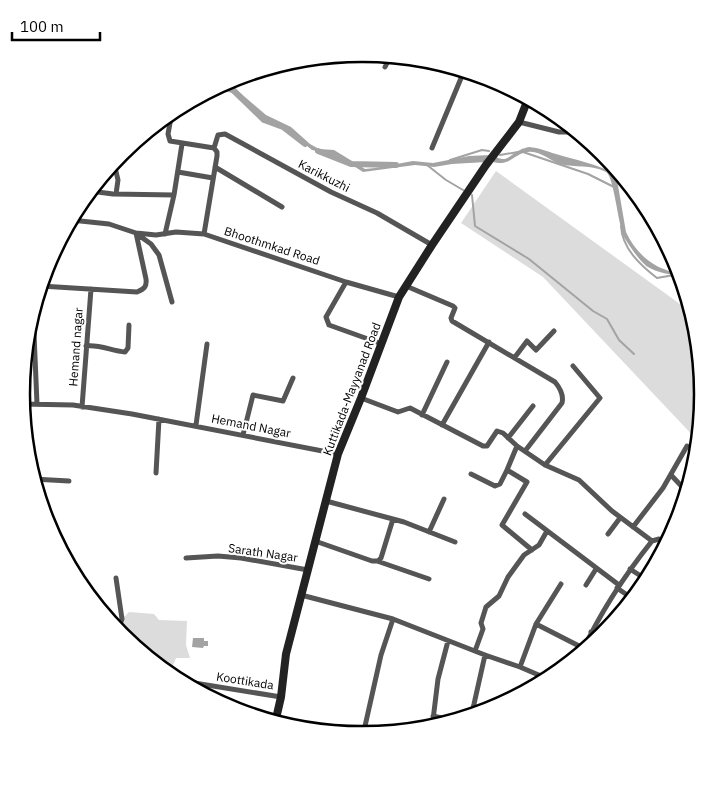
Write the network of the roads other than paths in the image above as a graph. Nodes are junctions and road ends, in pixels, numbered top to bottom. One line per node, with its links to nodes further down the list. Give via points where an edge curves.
1 (387, 63): 2 (street)
2 (386, 67)
3 (461, 78): 10 (street)
4 (525, 106): 5 (main road, Kuttikada-Mayyanad Road)
5 (519, 122): 7 (street); 23 (main road, Kuttikada-Mayyanad Road)
6 (170, 124): 8 (street, via 168,138)
7 (565, 132)
8 (182, 144): 9 (street); 13 (street)
9 (214, 148): 11 (street, via 217,152); 23 (street, Karikkuzhi, via 218,135 225,134)
10 (432, 148)
11 (215, 166): 14 (street); 18 (street)
12 (116, 172): 16 (street)
13 (178, 172): 14 (street); 17 (street)
14 (213, 178): 22 (street)
15 (99, 192): 16 (street)
16 (116, 194): 17 (street)
17 (174, 195): 21 (street)
18 (282, 207)
19 (79, 221): 20 (street, via 110,224)
20 (136, 233): 21 (street, Bhoothmkad Road); 27 (street, via 146,279 143,290); 29 (street, via 160,255)
21 (165, 234): 22 (street, Bhoothmkad Road)
22 (204, 234): 24 (street, Bhoothmkad Road)
23 (432, 245): 26 (main road, Kuttikada-Mayyanad Road)
24 (346, 282): 28 (street, Bhoothmkad Road); 35 (street, via 326,317 329,325)
25 (49, 286): 27 (street)
26 (406, 286): 28 (main road, Kuttikada-Mayyanad Road); 33 (street, via 453,306 452,321)
27 (91, 289): 36 (street, Hemand nagar)
28 (399, 297): 35 (main road, Kuttikada-Mayyanad Road)
29 (172, 302)
30 (129, 325): 36 (street, Hemand Nagar, via 125,352)
31 (554, 331): 37 (street, via 536,350 527,341)
32 (34, 341): 43 (street)
33 (489, 342): 37 (street); 49 (street)
34 (207, 344): 48 (street)
35 (382, 344): 41 (main road, Kuttikada-Mayyanad Road)
36 (86, 346): 45 (street, Hemand nagar)
37 (515, 357): 54 (street, via 555,382 563,396 560,406)
38 (447, 362): 46 (street)
39 (572, 366): 56 (street, via 600,398)
40 (293, 378): 50 (street, via 283,401 253,395)
41 (361, 398): 46 (street, via 398,412 410,408); 55 (main road, Kuttikada-Mayyanad Road)
42 (30, 404): 43 (street, Hemand Nagar)
43 (37, 404): 45 (street, Hemand Nagar)
44 (533, 406): 51 (street)
45 (82, 407): 47 (street, Hemand Nagar)
46 (422, 414): 49 (street)
47 (159, 419): 48 (street, Hemand Nagar); 58 (street)
48 (196, 425): 50 (street, Hemand Nagar)
49 (442, 425): 51 (street, via 483,446 487,446 497,431)
50 (242, 435): 55 (street, Hemand Nagar)
51 (508, 438): 52 (street)
52 (517, 446): 54 (street); 57 (street)
53 (687, 446): 60 (street)
54 (525, 451): 56 (street)
55 (338, 454): 65 (main road, Kuttikada-Mayyanad Road)
56 (545, 465): 67 (street, via 579,480)
57 (507, 470): 59 (street, via 500,484 495,486); 77 (street, via 527,482 502,525)
58 (156, 474)
59 (471, 474)
60 (671, 475): 63 (street); 69 (street)
61 (41, 479): 62 (street)
62 (69, 481)
63 (681, 486)
64 (444, 498): 71 (street)
65 (326, 501): 68 (street); 75 (main road, Kuttikada-Mayyanad Road)
66 (525, 514): 70 (street)
67 (620, 518): 69 (street); 72 (street)
68 (393, 519): 71 (street); 79 (street, via 381,558)
69 (633, 527): 74 (street)
70 (547, 530): 77 (street, via 539,545); 80 (street)
71 (429, 532): 76 (street)
72 (608, 534)
73 (660, 540): 74 (street)
74 (652, 541): 81 (street)
75 (315, 542): 79 (street); 82 (main road, Kuttikada-Mayyanad Road)
76 (454, 542)
77 (532, 550): 98 (street, via 524,555 499,596 486,608)
78 (186, 558): 82 (street, Sarath Nagar, via 241,558)
79 (377, 561): 85 (street)
80 (596, 569): 87 (street); 88 (street)
81 (630, 569): 83 (street); 88 (street)
82 (308, 570): 90 (main road, Kuttikada-Mayyanad Road)
83 (640, 576)
84 (116, 578): 92 (street)
85 (429, 579)
86 (561, 584): 93 (street)
87 (586, 586)
88 (618, 587): 89 (street); 94 (street)
89 (627, 594)
90 (301, 595): 91 (street); 103 (main road, Kuttikada-Mayyanad Road, via 286,654)
91 (393, 619): 96 (street); 108 (street, via 381,655)
92 (121, 622)
93 (536, 624): 97 (street); 100 (street)
94 (592, 632): 95 (street)
95 (590, 635)
96 (448, 641): 98 (street); 106 (street, via 438,678)
97 (577, 647)
98 (475, 651): 99 (street)
99 (485, 656): 100 (street); 104 (street)
100 (520, 667): 101 (street)
101 (539, 675)
102 (199, 684): 103 (street, Koottikada)
103 (281, 697): 105 (main road, Kuttikada-Mayyanad Road)
104 (473, 707)
105 (277, 715)
106 (433, 716): 107 (street)
107 (439, 717)
108 (365, 726)

